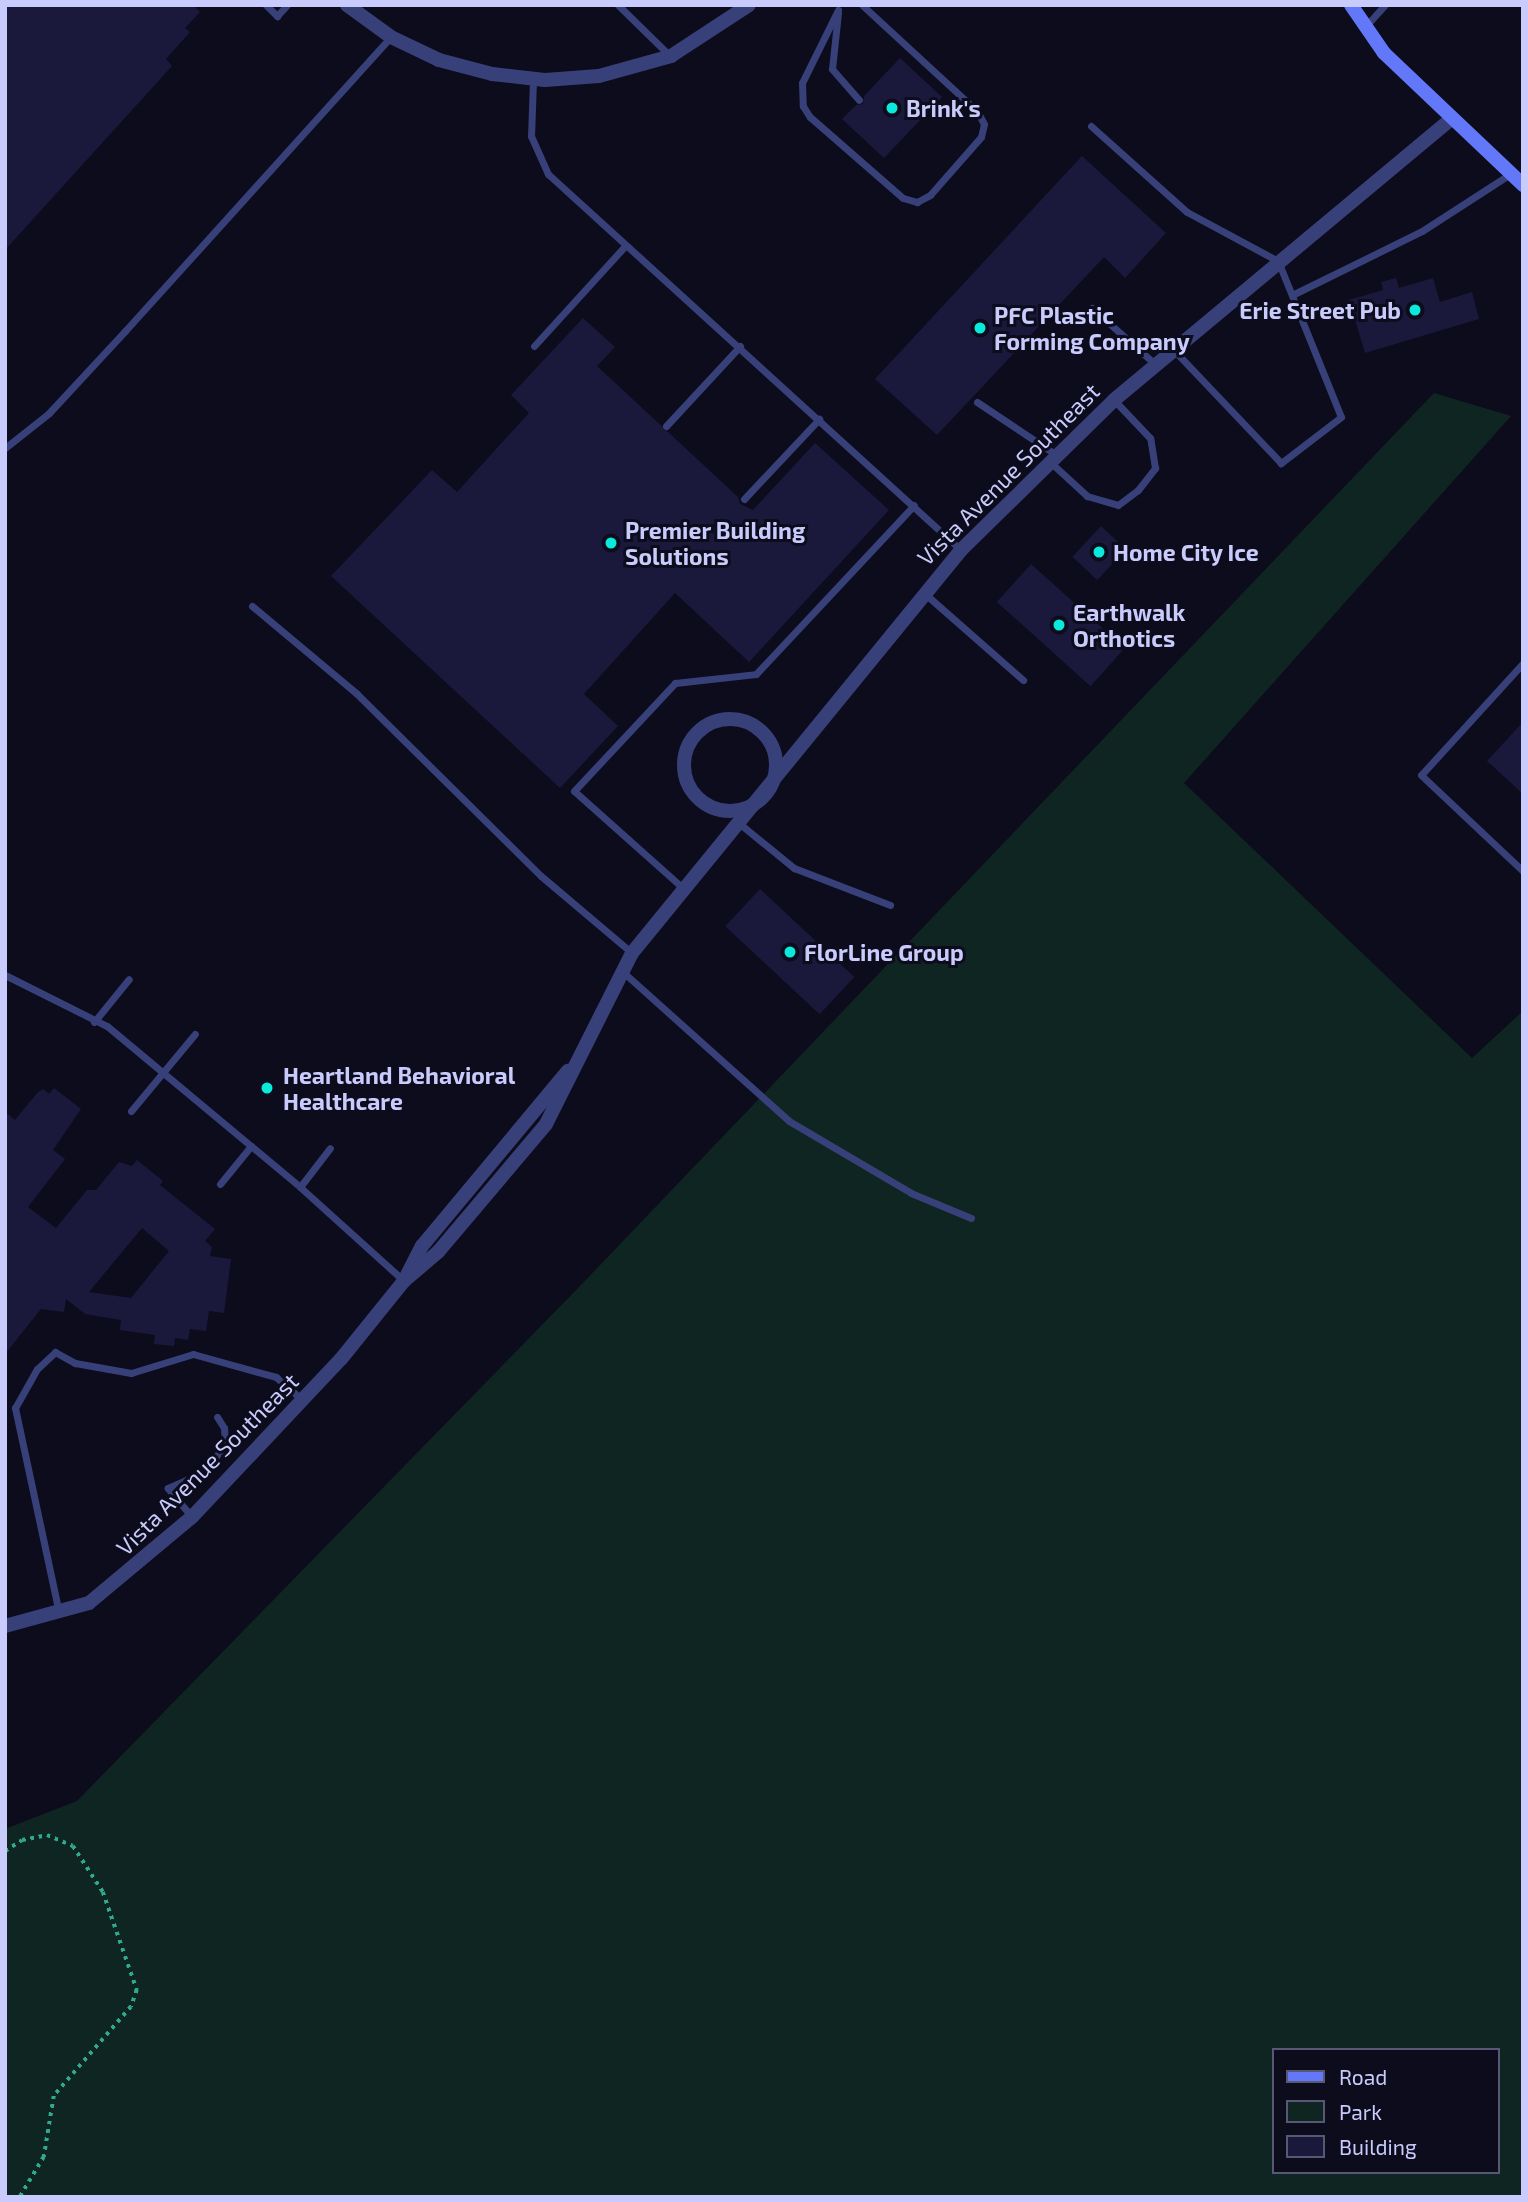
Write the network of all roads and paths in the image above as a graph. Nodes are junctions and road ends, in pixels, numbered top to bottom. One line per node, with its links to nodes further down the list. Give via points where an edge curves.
1 (266, 5): 2 (lane, via 277,16)
2 (287, 5)
3 (347, 5): 11 (street)
4 (618, 5): 12 (lane)
5 (749, 5): 12 (street)
6 (862, 5): 9 (lane, via 977,111 984,124 981,137 930,195 917,202 903,198 803,106 802,83)
7 (1351, 5): 10 (main road)
8 (1384, 5): 10 (lane)
9 (838, 8): 14 (lane, via 832,69)
10 (1364, 28): 15 (main road)
11 (391, 37): 13 (street, via 465,68); 31 (lane, via 48,413)
12 (671, 57): 13 (street, via 599,76)
13 (533, 80): 19 (lane, via 530,125 542,166)
14 (859, 100)
15 (1451, 119): 17 (main road); 20 (street, Vista Avenue Southeast)
16 (1091, 126): 20 (lane, via 1187,212)
17 (1510, 174): 18 (main road); 21 (lane, via 1422,231)
18 (1523, 185)
19 (625, 246): 23 (lane); 24 (lane)
20 (1278, 261): 21 (lane); 25 (street, Vista Avenue Southeast)
21 (1292, 295): 25 (lane, via 1341,417 1281,463)
22 (1092, 308): 26 (lane)
23 (534, 346)
24 (740, 346): 29 (lane); 30 (lane)
25 (1172, 349): 26 (street, Vista Avenue Southeast)
26 (1155, 364): 27 (street, Vista Avenue Southeast)
27 (1114, 400): 32 (street, Vista Avenue Southeast); 32 (lane, via 1150,438 1155,468 1138,490 1118,505 1087,496)
28 (977, 402): 32 (lane)
29 (819, 419): 33 (lane); 34 (lane)
30 (666, 426)
31 (5, 448)
32 (1052, 457): 35 (street, Vista Avenue Southeast)
33 (744, 499)
34 (914, 505): 35 (lane); 43 (lane, via 756,674 676,683 574,791)
35 (961, 550): 36 (street, Vista Avenue Southeast)
36 (923, 592): 39 (lane); 40 (street, Vista Avenue Southeast)
37 (252, 606): 45 (lane, via 356,693 541,876)
38 (1523, 663): 42 (lane, via 1421,775)
39 (1023, 680)
40 (766, 793): 40 (street, Vista Avenue Southeast, via 773,780 775,758 767,738 756,727 729,719 714,722 691,740 684,762 688,785 709,807 740,810); 41 (street, Vista Avenue Southeast)
41 (740, 824): 43 (street, Vista Avenue Southeast); 44 (lane, via 794,868)
42 (1523, 871)
43 (684, 889): 45 (street, Vista Avenue Southeast)
44 (890, 905)
45 (632, 953): 46 (street, Vista Avenue Southeast)
46 (623, 971): 57 (lane, via 789,1121 911,1193); 58 (street, Vista Avenue Southeast, via 578,1060 422,1246)
47 (5, 975): 49 (lane)
48 (129, 979): 49 (lane)
49 (93, 1022): 51 (lane, via 107,1026)
50 (195, 1034): 51 (lane)
51 (163, 1072): 52 (lane); 53 (lane)
52 (131, 1111)
53 (251, 1146): 55 (lane); 56 (lane)
54 (330, 1148): 56 (lane)
55 (220, 1184)
56 (300, 1187): 58 (lane)
57 (971, 1218)
58 (404, 1281): 59 (street, Vista Avenue Southeast)
59 (305, 1402): 61 (street, Vista Avenue Southeast); 62 (lane, via 276,1377 194,1354 131,1373 75,1363 55,1352 37,1369 15,1408)
60 (217, 1417): 61 (lane, via 224,1428 225,1446 202,1473 168,1488)
61 (192, 1517): 62 (street, Vista Avenue Southeast, via 108,1591)
62 (60, 1614): 63 (street, Vista Avenue Southeast)
63 (5, 1626)
64 (5, 1851): 65 (path, via 22,1840 47,1835 74,1846 103,1892 137,1990 131,2007 54,2096 44,2157)
65 (20, 2197)

